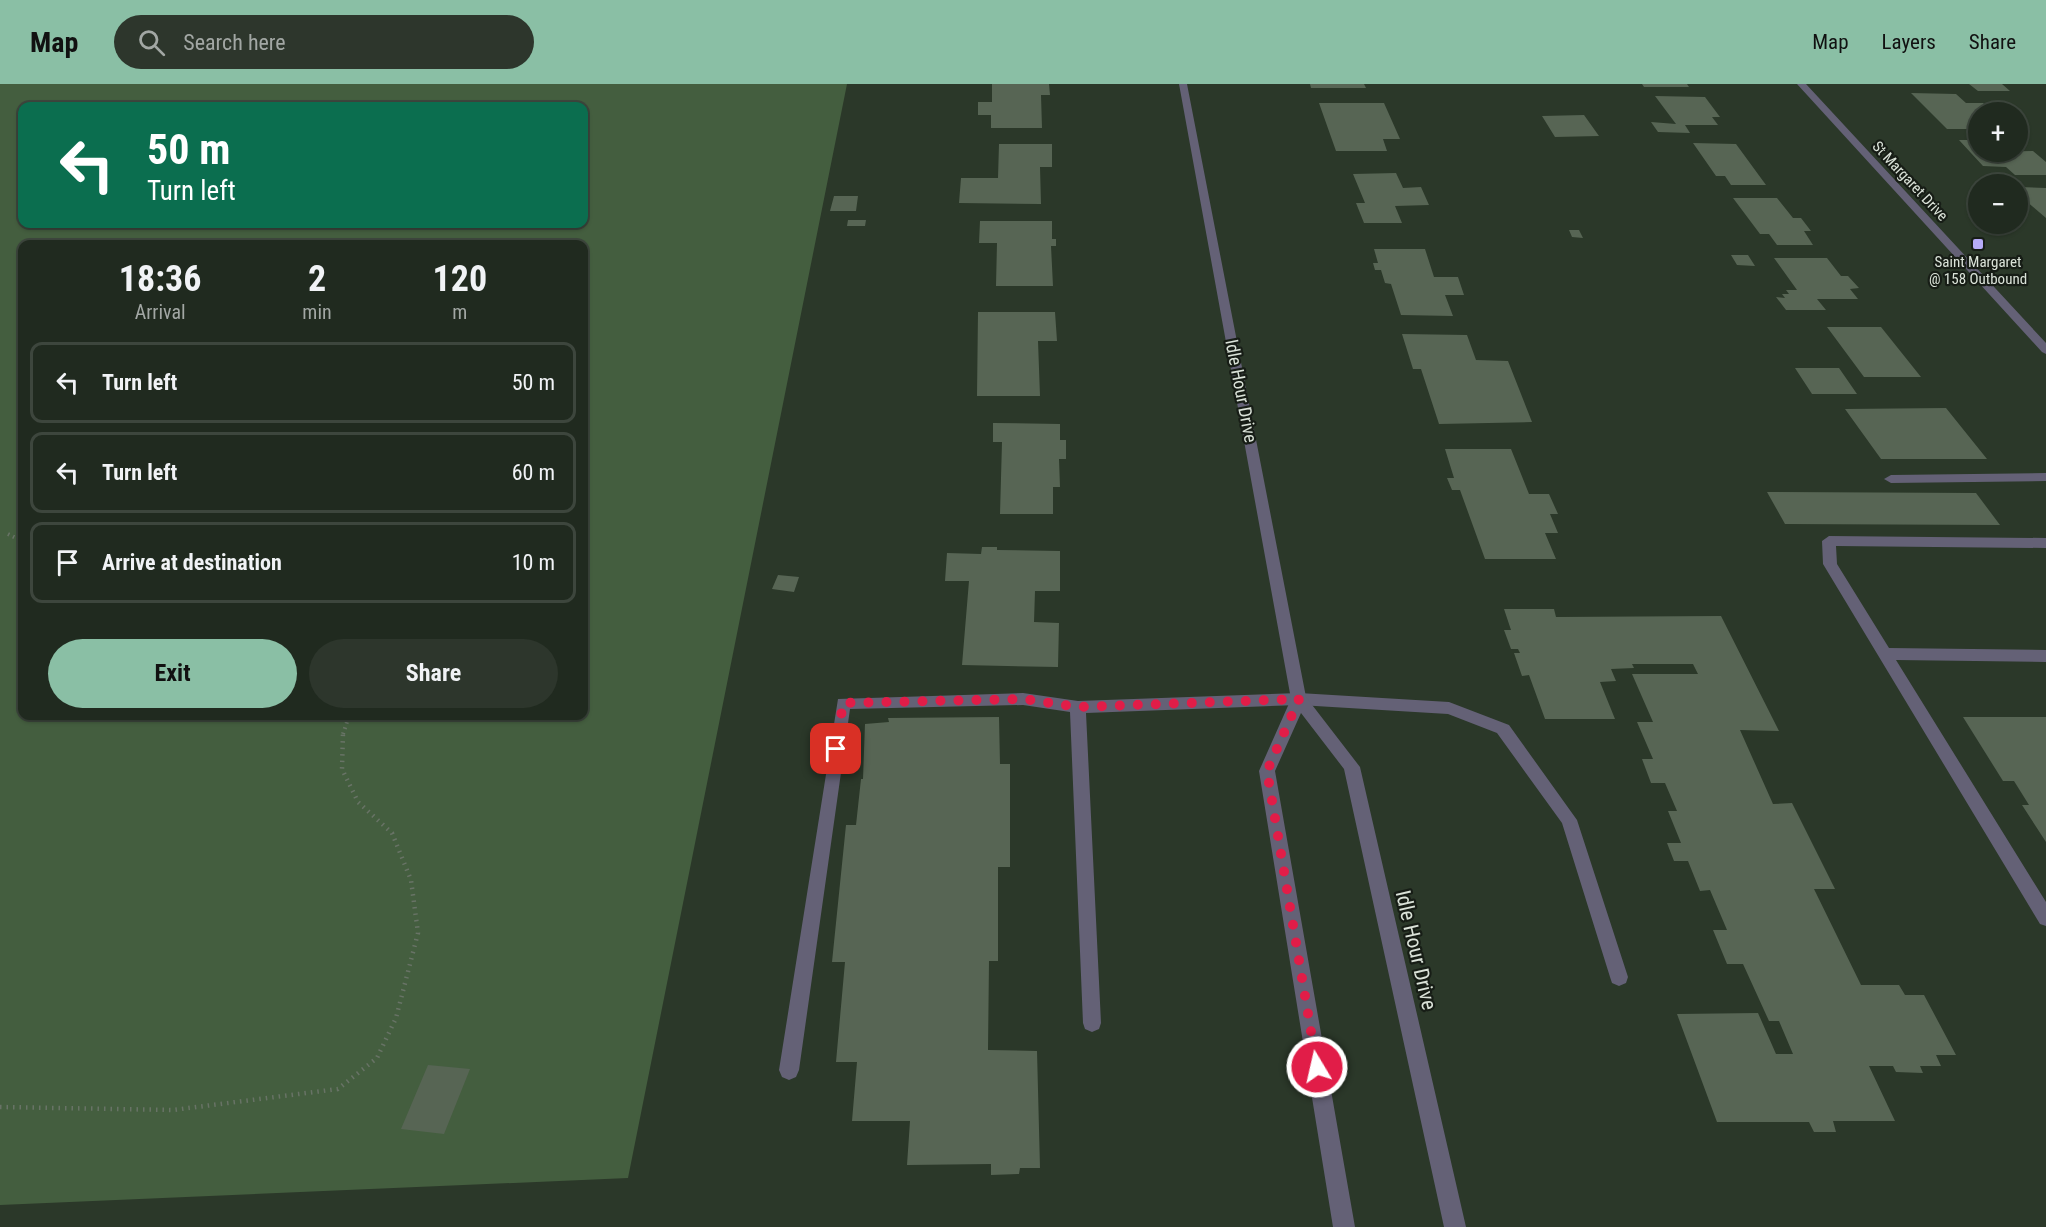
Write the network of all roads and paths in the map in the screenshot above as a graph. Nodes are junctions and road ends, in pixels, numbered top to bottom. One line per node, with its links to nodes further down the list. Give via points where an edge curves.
1 (1183, 84): 11 (street, Idle Hour Drive)
2 (1801, 84): 3 (street, St Margaret Drive)
3 (2046, 350)
4 (2046, 477): 5 (street)
5 (1891, 479)
6 (8, 534): 7 (path)
7 (18, 538)
8 (2046, 543): 9 (street, via 1829,541 1830,564)
9 (1885, 654): 10 (street); 14 (street)
10 (2046, 656)
11 (1299, 699): 12 (street); 15 (street, via 1449,708 1503,729 1569,820); 19 (street, via 1267,771); 20 (street, Idle Hour Drive, via 1352,767)
12 (1078, 707): 16 (street); 17 (street, via 1023,699 843,703)
13 (347, 720): 18 (path, via 343,730 342,769 358,802 392,833 411,880 418,933 396,1018 377,1058 338,1089 173,1110)
14 (2046, 918)
15 (1619, 977)
16 (1092, 1023)
17 (789, 1070)
18 (0, 1107)
19 (1344, 1227)
20 (1455, 1227)

